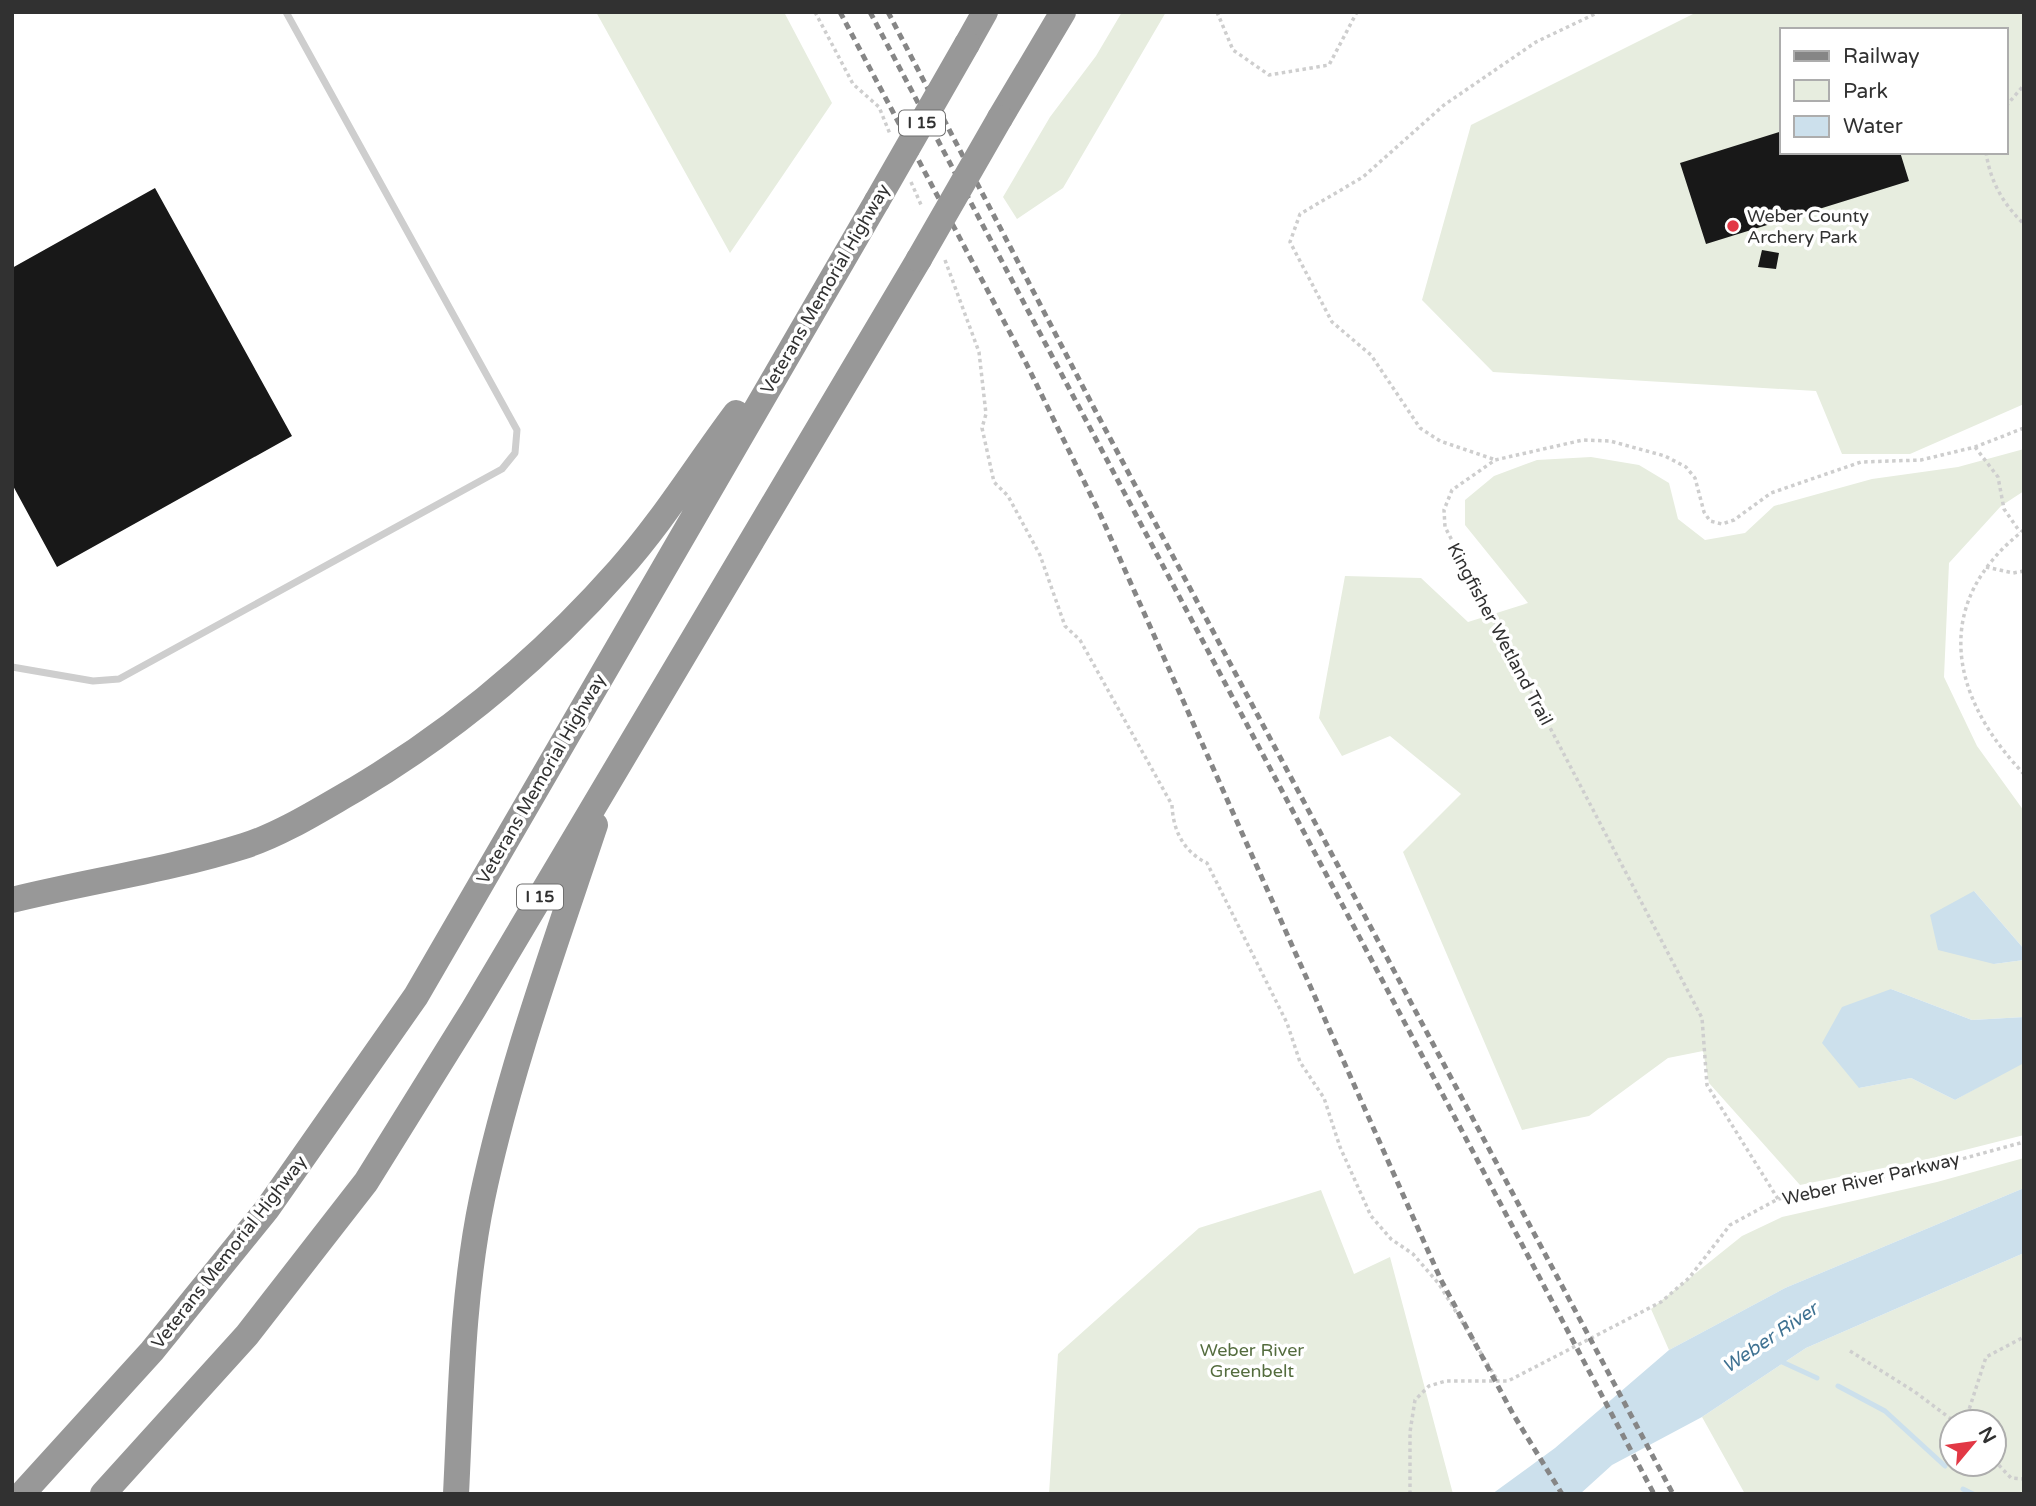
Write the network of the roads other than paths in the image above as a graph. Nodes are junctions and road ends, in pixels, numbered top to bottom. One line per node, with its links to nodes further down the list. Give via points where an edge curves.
1 (286, 12): 5 (lane, via 517,430 515,453 502,469 119,679 93,681)
2 (985, 12): 4 (highway, Veterans Memorial Highway / I 15, bridge)
3 (1063, 12): 6 (highway, I 15, bridge, via 1000,118 930,254)
4 (808, 317): 7 (highway, via 621,568 517,672 455,723 323,808 246,846); 8 (highway, Veterans Memorial Highway / I 15, via 416,996 267,1209 152,1351)
5 (12, 667)
6 (612, 774): 9 (highway, I 15, via 366,1182 247,1335); 10 (highway, via 503,1109 482,1201 465,1307)
7 (12, 900)
8 (22, 1494)
9 (103, 1494)
10 (456, 1494)

